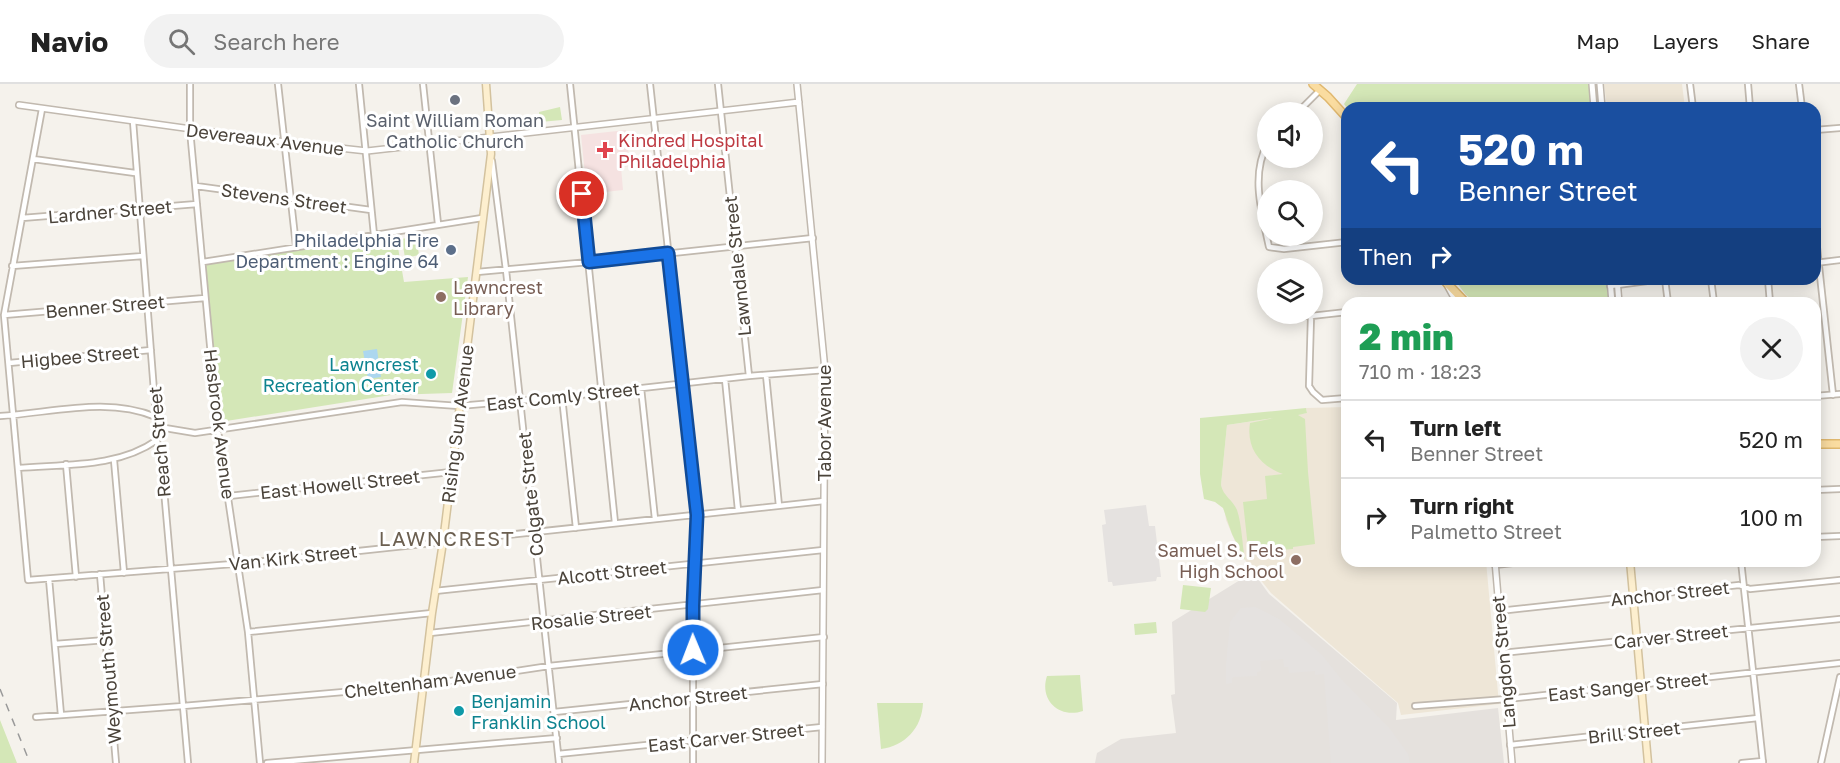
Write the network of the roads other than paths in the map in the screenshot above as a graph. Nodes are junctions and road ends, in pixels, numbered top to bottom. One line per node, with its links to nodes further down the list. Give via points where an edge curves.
1 (190, 84): 31 (street, Hasbrook Avenue)
2 (278, 84): 34 (street)
3 (359, 84): 36 (street)
4 (423, 84): 35 (street)
5 (486, 84): 33 (main road, Rising Sun Avenue)
6 (570, 84): 29 (street)
7 (650, 84): 27 (street)
8 (718, 84): 25 (street, Lawndale Street)
9 (797, 84): 16 (street, Tabor Avenue)
10 (1592, 84): 18 (street)
11 (1600, 84): 19 (street)
12 (1690, 84): 20 (street)
13 (1748, 84): 21 (street)
14 (1799, 84): 22 (street)
15 (1316, 86): 17 (street); 26 (main road)
16 (799, 102): 25 (street, Devereaux Avenue); 50 (street, Tabor Avenue)
17 (1305, 102)
18 (1594, 102)
19 (1602, 102)
20 (1692, 102)
21 (1750, 102)
22 (1801, 102)
23 (19, 105): 24 (street, Devereaux Avenue)
24 (42, 109): 28 (street, Devereaux Avenue); 38 (street)
25 (721, 111): 27 (street, Devereaux Avenue); 52 (street, Lawndale Street)
26 (1341, 112)
27 (653, 118): 29 (street, Devereaux Avenue); 54 (street)
28 (133, 121): 31 (street, Devereaux Avenue); 40 (street, Reach Street)
29 (574, 127): 33 (street, Devereaux Avenue); 58 (street)
30 (1840, 128): 32 (street)
31 (190, 130): 34 (street, Devereaux Avenue); 41 (street, Hasbrook Avenue)
32 (1821, 130)
33 (491, 136): 35 (street, Devereaux Avenue); 37 (main road, Rising Sun Avenue)
34 (285, 142): 36 (street, Devereaux Avenue); 42 (street)
35 (429, 144): 36 (street, Devereaux Avenue); 48 (street)
36 (367, 151): 45 (street)
37 (491, 154): 47 (main road, Rising Sun Avenue); 61 (street, Colgate Street)
38 (33, 159): 40 (street); 46 (street)
39 (1259, 168): 51 (street, via 1269,247)
40 (135, 173): 44 (street, Reach Street)
41 (196, 186): 42 (street, Stevens Street); 43 (street, Hasbrook Avenue)
42 (291, 200): 45 (street, Stevens Street); 53 (street)
43 (197, 204): 44 (street, Lardner Street); 57 (street, Hasbrook Avenue)
44 (139, 208): 46 (street, Lardner Street); 55 (street, Reach Street)
45 (371, 210): 49 (street)
46 (22, 218): 60 (street)
47 (482, 218): 48 (street); 62 (main road, Rising Sun Avenue)
48 (438, 224): 49 (street)
49 (374, 234): 53 (street)
50 (813, 238): 52 (street); 74 (street, Tabor Avenue)
51 (1341, 243)
52 (735, 245): 54 (street); 76 (street, Lawndale Street)
53 (296, 246): 57 (street)
54 (668, 253): 58 (street); 78 (street)
55 (143, 256): 60 (street); 67 (street, Reach Street)
56 (1840, 260): 59 (street)
57 (203, 262): 66 (street, Hasbrook Avenue)
58 (589, 262): 61 (street); 80 (street)
59 (1821, 262)
60 (12, 266): 69 (street)
61 (506, 270): 62 (street); 86 (street, Colgate Street)
62 (477, 272): 87 (main road, Rising Sun Avenue)
63 (1449, 285): 65 (main road)
64 (1820, 285): 82 (street)
65 (1460, 297)
66 (205, 298): 67 (street, Benner Street); 92 (street, Hasbrook Avenue)
67 (147, 302): 69 (street, Benner Street); 72 (street, Reach Street)
68 (1341, 313): 70 (street)
69 (4, 315): 73 (street)
70 (1323, 315)
71 (1311, 324): 85 (street, via 1309,386 1318,398)
72 (151, 350): 73 (street, Higbee Street); 90 (street, Reach Street)
73 (9, 363): 88 (street)
74 (825, 370): 75 (street, East Comly Street); 103 (street, Tabor Avenue)
75 (766, 375): 76 (street, East Comly Street); 104 (street)
76 (749, 376): 77 (street, East Comly Street)
77 (725, 379): 78 (street, East Comly Street); 105 (street)
78 (683, 384): 79 (street, East Comly Street); 106 (street)
79 (642, 388): 80 (street, East Comly Street); 107 (street)
80 (602, 393): 84 (street, East Comly Street); 108 (street)
81 (1840, 394): 82 (street)
82 (1833, 395): 83 (street)
83 (1821, 396)
84 (562, 398): 86 (street, East Comly Street); 109 (street)
85 (1341, 399)
86 (520, 402): 87 (street, East Comly Street); 110 (street, Colgate Street)
87 (459, 406): 92 (street, East Comly Street, via 402,402); 99 (main road, Rising Sun Avenue)
88 (14, 415): 89 (street); 90 (street, via 105,407); 98 (street)
89 (0, 416)
90 (156, 417): 91 (street, Reach Street)
91 (159, 427): 92 (street, East Comly Street, via 195,433); 93 (street, Reach Street)
92 (218, 430): 102 (street, Hasbrook Avenue)
93 (158, 440): 96 (street, via 135,454); 120 (street, Reach Street)
94 (1821, 444): 95 (main road)
95 (1840, 444)
96 (114, 460): 97 (street); 121 (street, Weymouth Street)
97 (66, 464): 98 (street); 123 (street)
98 (18, 468): 124 (street, via 28,580)
99 (451, 472): 102 (street, East Howell Street); 113 (main road, Rising Sun Avenue)
100 (1840, 489): 101 (street)
101 (1821, 490)
102 (229, 496): 115 (street, Hasbrook Avenue)
103 (824, 501): 104 (street, Van Kirk Street); 114 (street, Tabor Avenue)
104 (779, 506): 105 (street, Van Kirk Street)
105 (738, 510): 106 (street, Van Kirk Street)
106 (697, 515): 107 (street, Van Kirk Street); 116 (street)
107 (655, 519): 108 (street, Van Kirk Street)
108 (615, 523): 109 (street, Van Kirk Street)
109 (576, 528): 110 (street, Van Kirk Street)
110 (534, 532): 113 (street, Van Kirk Street); 125 (street, Colgate Street)
111 (1840, 536): 112 (street)
112 (1821, 537)
113 (443, 542): 115 (street, Van Kirk Street); 129 (main road, Rising Sun Avenue)
114 (824, 550): 116 (street, Alcott Street); 128 (street, Tabor Avenue)
115 (239, 563): 120 (street, Van Kirk Street); 137 (street, Hasbrook Avenue)
116 (694, 564): 125 (street, Alcott Street); 131 (street)
117 (1495, 567): 132 (street, Langdon Street)
118 (1630, 567): 130 (main road)
119 (1742, 567): 127 (street)
120 (171, 569): 121 (street, Van Kirk Street); 155 (street, Reach Street)
121 (124, 573): 122 (street, Van Kirk Street)
122 (100, 574): 123 (street, Van Kirk Street); 141 (street, Weymouth Street)
123 (76, 577): 124 (street, Van Kirk Street)
124 (49, 579): 142 (street)
125 (539, 580): 129 (street, Alcott Street); 135 (street, Colgate Street)
126 (1840, 580): 127 (street, Anchor Street)
127 (1744, 587): 130 (street, Anchor Street); 136 (street)
128 (823, 590): 131 (street, Rosalie Street); 139 (street, Tabor Avenue)
129 (435, 591): 133 (main road, Rising Sun Avenue)
130 (1633, 597): 132 (street, Anchor Street); 140 (main road)
131 (693, 606): 135 (street, Rosalie Street); 143 (street)
132 (1499, 611): 144 (street, Langdon Street)
133 (432, 613): 137 (street); 138 (main road, Rising Sun Avenue)
134 (1840, 619): 136 (street, Carver Street)
135 (544, 621): 138 (street, Rosalie Street); 146 (street, Colgate Street)
136 (1749, 628): 140 (street, Carver Street); 147 (street)
137 (248, 632): 154 (street, Hasbrook Avenue)
138 (430, 633): 150 (main road, Rising Sun Avenue)
139 (824, 637): 143 (street, Cheltenham Avenue); 149 (street, Tabor Avenue)
140 (1637, 639): 144 (street, Carver Street); 151 (main road)
141 (106, 640): 142 (street); 157 (street, Weymouth Street)
142 (55, 644): 159 (street)
143 (693, 650): 146 (street, Cheltenham Avenue); 152 (street)
144 (1502, 653): 153 (street, Langdon Street)
145 (1840, 663): 147 (street, East Sanger Street)
146 (549, 666): 150 (street, Cheltenham Avenue); 158 (street, Colgate Street)
147 (1753, 672): 151 (street, East Sanger Street); 161 (street)
148 (1840, 677): 181 (street)
149 (823, 684): 152 (street, Anchor Street); 162 (street, Tabor Avenue)
150 (424, 685): 154 (street, Cheltenham Avenue); 167 (main road, Rising Sun Avenue)
151 (1642, 685): 153 (street, East Sanger Street); 163 (main road)
152 (693, 698): 158 (street, Anchor Street); 165 (street)
153 (1507, 699): 156 (street, East Sanger Street); 166 (street, Langdon Street)
154 (254, 700): 155 (street, Cheltenham Avenue); 172 (street, Hasbrook Avenue)
155 (183, 706): 157 (street, Cheltenham Avenue); 171 (street, Reach Street)
156 (1415, 706)
157 (112, 712): 159 (street, Cheltenham Avenue); 170 (street, Weymouth Street)
158 (554, 712): 164 (street, Colgate Street)
159 (61, 715): 160 (street, Cheltenham Avenue)
160 (36, 717)
161 (1758, 718): 163 (street, Brill Street); 169 (street)
162 (822, 727): 165 (street, East Carver Street); 177 (street, Tabor Avenue)
163 (1645, 731): 166 (street, Brill Street); 179 (main road)
164 (557, 738): 167 (street); 168 (street, Colgate Street)
165 (693, 741): 168 (street, East Carver Street); 176 (street)
166 (1510, 746): 178 (street, Langdon Street)
167 (416, 750): 173 (street); 174 (main road, Rising Sun Avenue)
168 (558, 754): 175 (street, Colgate Street)
169 (1763, 762): 180 (street)
170 (116, 763)
171 (188, 763)
172 (260, 763)
173 (267, 763)
174 (414, 763)
175 (559, 763)
176 (693, 763)
177 (822, 763)
178 (1512, 763)
179 (1648, 763)
180 (1742, 763)
181 (1821, 763)

